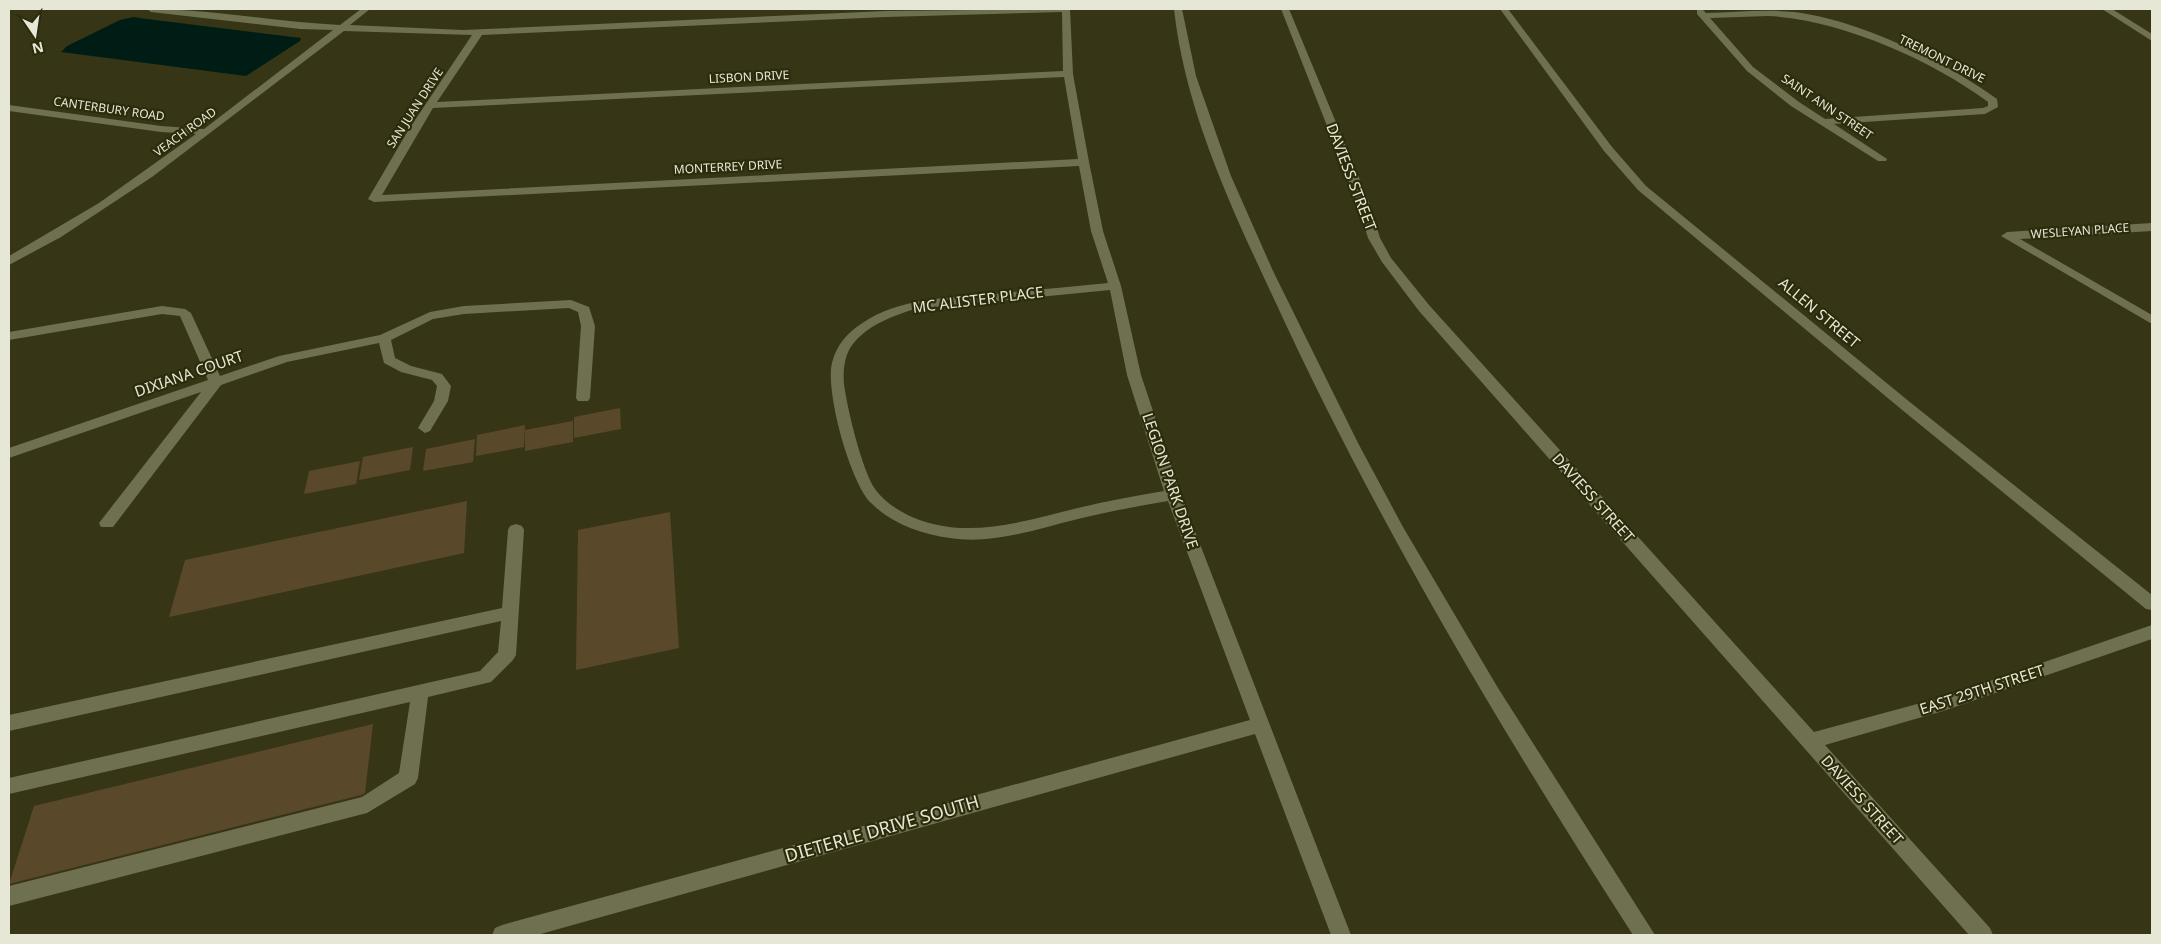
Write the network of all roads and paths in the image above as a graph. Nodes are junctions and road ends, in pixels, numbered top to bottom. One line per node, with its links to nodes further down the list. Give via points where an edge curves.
1 (151, 9): 9 (street)
2 (366, 9): 9 (street, VEACH ROAD)
3 (1066, 9): 10 (street); 12 (street, LEGION PARK DRIVE)
4 (1178, 9): 44 (street, via 1185,50 1216,148 1292,328 1333,410 1450,623 1579,835)
5 (1285, 9): 39 (street, DAVIESS STREET, via 1363,202 1374,238 1386,259 1424,308)
6 (1504, 9): 33 (street, ALLEN STREET, via 1608,149 1642,188)
7 (2106, 9): 11 (street)
8 (1700, 13): 15 (street, SAINT ANN STREET, via 1750,69); 15 (street, TREMONT DRIVE, via 1790,15 1823,20 1916,58 1993,101 1993,107 1985,112)
9 (340, 29): 10 (street); 16 (street, VEACH ROAD)
10 (479, 32): 13 (street, SAN JUAN DRIVE)
11 (2152, 38)
12 (1068, 74): 13 (street, LISBON DRIVE); 18 (street, LEGION PARK DRIVE)
13 (432, 105): 19 (street, SAN JUAN DRIVE, via 414,129)
14 (9, 108): 16 (street, CANTERBURY ROAD)
15 (1822, 122): 17 (street, SAINT ANN STREET)
16 (206, 132): 21 (street, VEACH ROAD, via 89,216)
17 (1882, 159)
18 (1084, 162): 19 (street, MONTERREY DRIVE); 22 (street, LEGION PARK DRIVE, via 1097,231)
19 (374, 199)
20 (2152, 227): 23 (street, WESLEYAN PLACE, via 2007,236)
21 (9, 261)
22 (1115, 286): 30 (street, LEGION PARK DRIVE, via 1134,375); 30 (street, MC ALISTER PLACE, via 914,305 872,322 855,334 843,349 837,365 837,384 859,472 869,492 889,511 907,522 936,531 967,534 1000,531 1117,504)
23 (2152, 320)
24 (9, 336): 26 (street, via 162,310 185,314)
25 (384, 338): 26 (street, DIXIANA COURT, via 284,359); 27 (street, DIXIANA COURT, via 430,316 464,310 571,304 584,310 588,326); 28 (street, via 389,360 406,369 437,377 444,386)
26 (216, 382): 29 (street, DIXIANA COURT); 31 (street)
27 (583, 398)
28 (425, 428)
29 (9, 453)
30 (1173, 495): 38 (street, LEGION PARK DRIVE)
31 (107, 523)
32 (516, 530): 34 (street)
33 (2152, 604)
34 (510, 613): 36 (street, via 507,655 485,677); 37 (street)
35 (2152, 632): 39 (street, EAST 29TH STREET, via 1944,704)
36 (420, 692): 40 (street); 41 (street, via 408,778 367,804)
37 (9, 723)
38 (1262, 724): 42 (street, DIETERLE DRIVE SOUTH); 43 (street, LEGION PARK DRIVE)
39 (1810, 741): 45 (street, DAVIESS STREET)
40 (9, 786)
41 (9, 896)
42 (502, 935)
43 (1341, 935)
44 (1645, 935)
45 (1983, 935)

